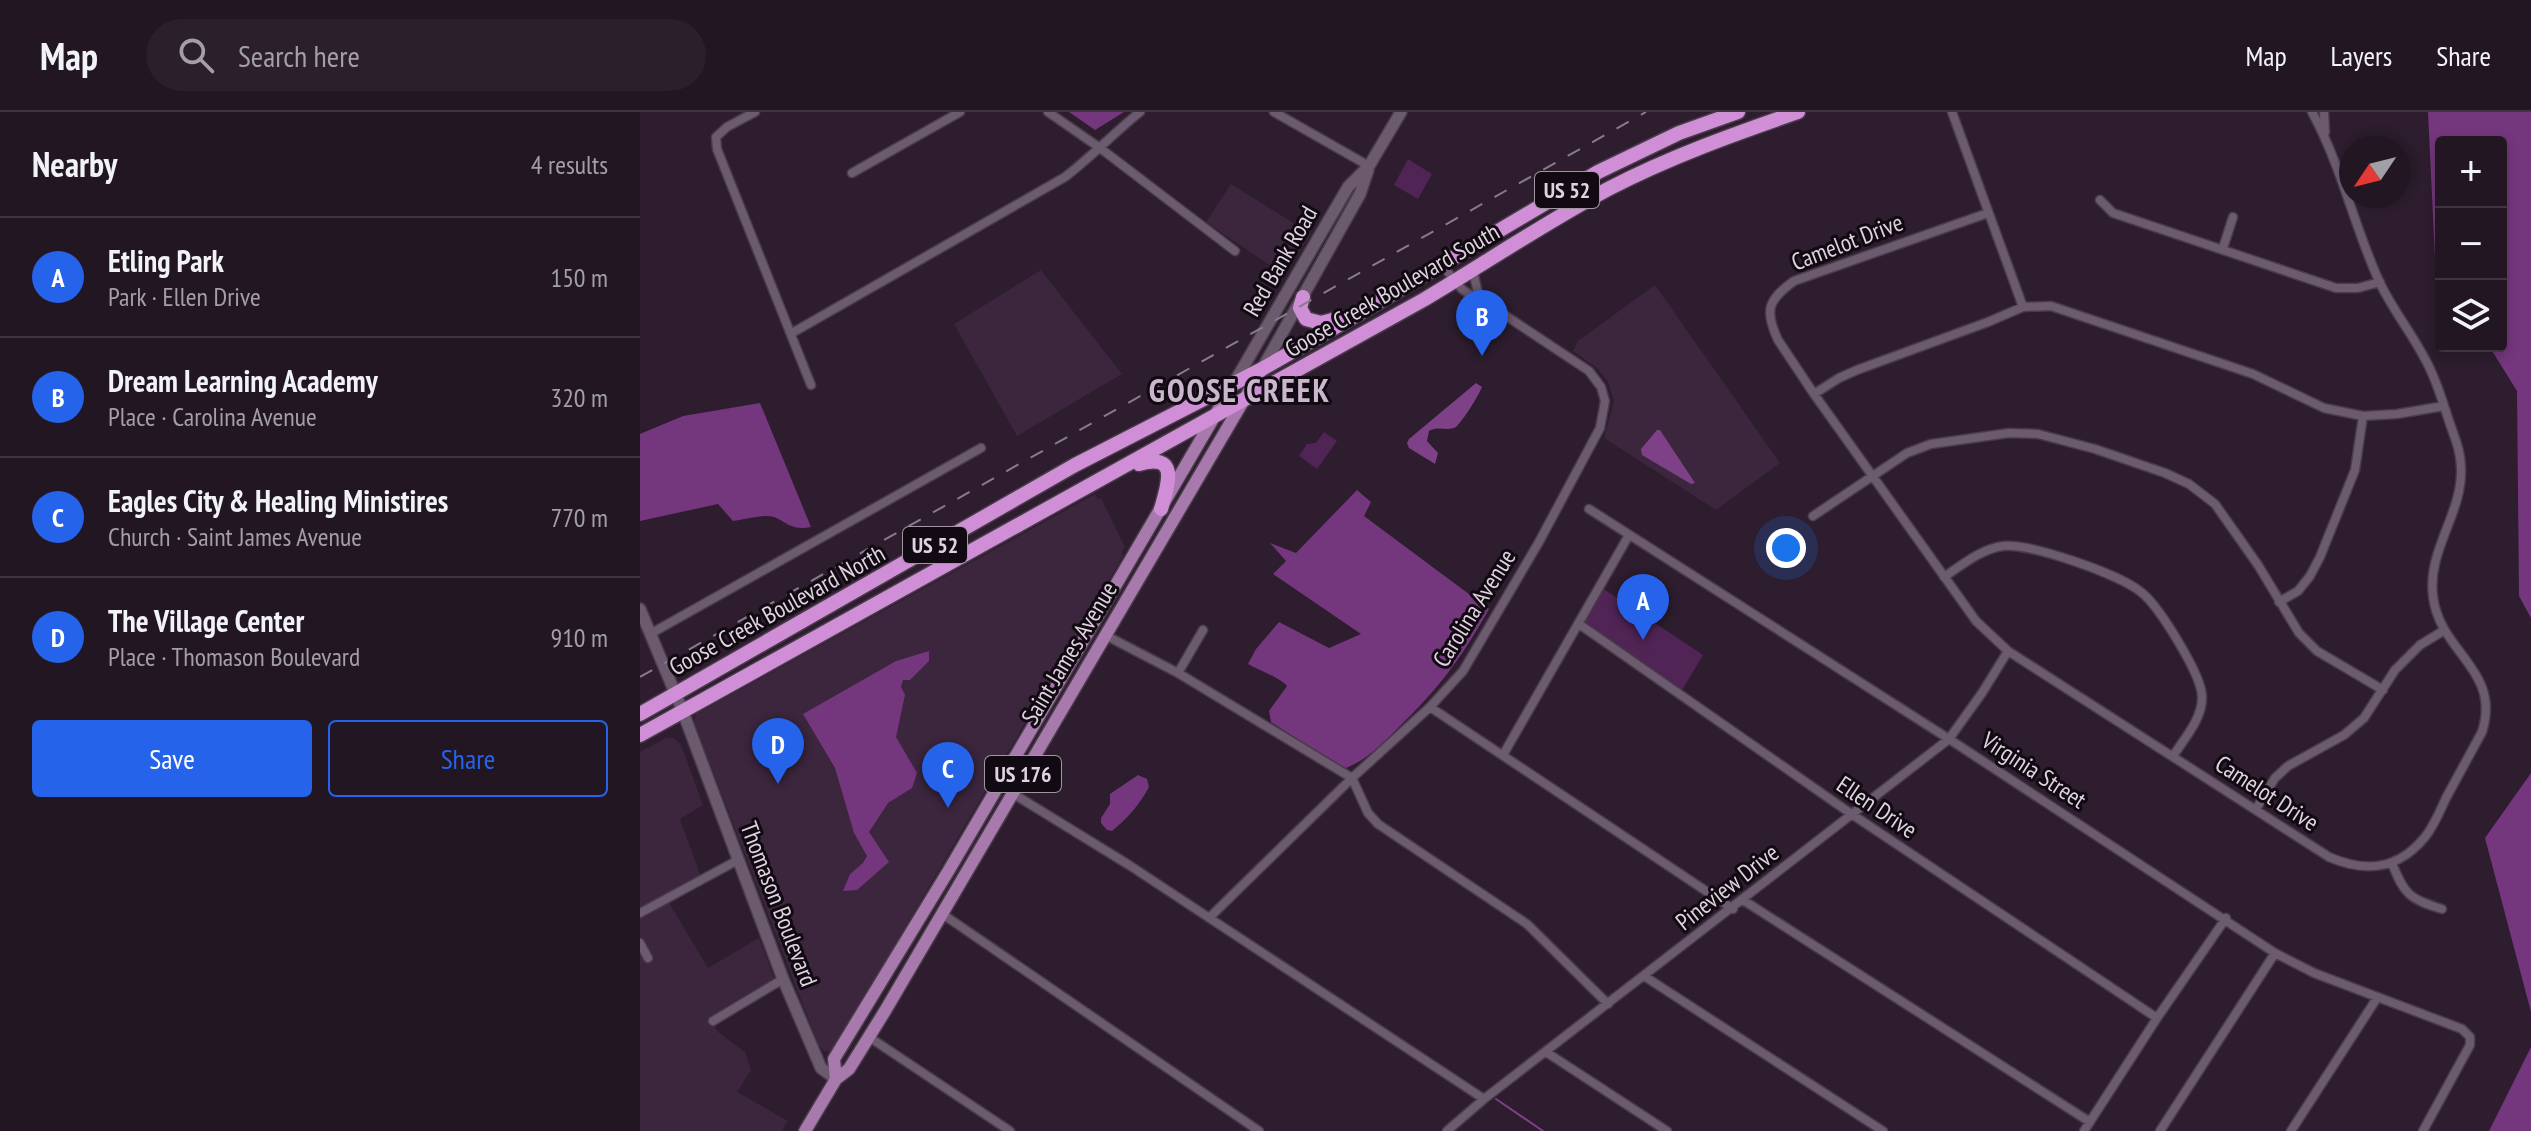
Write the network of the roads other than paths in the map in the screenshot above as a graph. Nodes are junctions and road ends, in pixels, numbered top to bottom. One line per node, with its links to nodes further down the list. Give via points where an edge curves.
1 (755, 112): 29 (street, via 716,137 717,149)
2 (960, 112): 15 (street)
3 (1048, 112): 13 (street)
4 (1140, 112): 13 (street)
5 (1274, 112): 14 (street)
6 (1401, 112): 14 (main road, Red Bank Road)
7 (1738, 112): 21 (highway, Goose Creek Boulevard North / US 52, via 1598,172)
8 (1798, 112): 22 (highway, Goose Creek Boulevard South / US 52, via 1652,167 1551,220)
9 (1952, 112): 17 (street)
10 (2312, 112): 12 (street)
11 (2324, 112): 12 (street)
12 (2326, 137): 24 (street)
13 (1100, 148): 20 (street); 29 (street, via 1065,177)
14 (1369, 166): 25 (main road, Red Bank Road, via 1360,194); 31 (main road, Red Bank Road, via 1348,187)
15 (852, 173)
16 (2100, 200): 19 (street, via 2113,213)
17 (1988, 213): 27 (street); 33 (street, Camelot Drive, via 1794,281 1779,292 1770,306 1771,324)
18 (2233, 217): 19 (street)
19 (2223, 248): 24 (street, via 2336,288)
20 (1235, 251)
21 (1443, 264): 23 (street, Carolina Avenue); 28 (highway, Goose Creek Boulevard North / US 52)
22 (1473, 271): 23 (highway, Goose Creek Boulevard South / US 52); 26 (street)
23 (1454, 282): 26 (street, Carolina Avenue); 34 (highway, Goose Creek Boulevard South / US 52)
24 (2380, 282): 35 (street, via 2425,358)
25 (1303, 297): 28 (highway, via 1301,312 1312,322); 30 (main road, Red Bank Road)
26 (1479, 298): 57 (street, Carolina Avenue, via 1589,371 1604,394 1605,409 1537,546 1463,671)
27 (2023, 307): 33 (street, via 1857,370); 37 (street, via 2051,306 2253,374 2324,408)
28 (1360, 313): 30 (highway, Goose Creek Boulevard North / US 52)
29 (792, 333): 32 (street)
30 (1262, 369): 31 (highway, Goose Creek Boulevard North / US 52); 34 (main road, Saint James Avenue)
31 (1234, 383): 36 (main road, Saint James Avenue / US 176); 56 (highway, Goose Creek Boulevard North / US 52, via 1075,465)
32 (811, 385)
33 (1814, 394): 40 (street, Camelot Drive)
34 (1243, 401): 36 (highway, Goose Creek Boulevard South / US 52); 52 (main road, Saint James Avenue / US 176)
35 (2444, 406): 37 (street); 50 (street, via 2462,470 2457,504 2432,572)
36 (1215, 416): 39 (highway, Goose Creek Boulevard South / US 52); 41 (main road, Saint James Avenue / US 176)
37 (2363, 416): 46 (street, via 2355,470 2320,557 2298,591)
38 (981, 448): 51 (street)
39 (1119, 470): 41 (highway, via 1162,463 1169,483); 58 (highway, Goose Creek Boulevard South / US 52)
40 (1873, 478): 43 (street); 45 (street, Camelot Drive); 46 (street, via 1907,453 1931,444 2009,433 2038,434 2095,449 2165,473 2215,504)
41 (1161, 509): 62 (main road, Saint James Avenue / US 176)
42 (1589, 509): 44 (street, Virginia Street)
43 (1813, 516)
44 (1629, 535): 48 (street); 61 (street, Virginia Street)
45 (1944, 577): 53 (street, Camelot Drive, via 1976,621); 64 (street, via 1988,550 2024,547 2102,571 2141,592 2161,615 2199,681 2202,699 2193,726)
46 (2279, 602): 55 (street, via 2317,651)
47 (640, 609): 51 (main road, Thomason Boulevard)
48 (1579, 624): 63 (street); 68 (street, Ellen Drive)
49 (1203, 630): 54 (street)
50 (2443, 631): 55 (street, via 2420,645); 70 (street, via 2482,683 2487,718 2426,836)
51 (650, 634): 56 (main road, Thomason Boulevard)
52 (1105, 635): 54 (street); 66 (main road, Saint James Avenue / US 176)
53 (2008, 651): 61 (street, Pineview Drive); 64 (street, Camelot Drive)
54 (1178, 673): 65 (street)
55 (2383, 690): 67 (street, via 2344,735 2275,778)
56 (675, 693): 58 (main road, Thomason Boulevard); 59 (highway, Goose Creek Boulevard North / US 52)
57 (1430, 707): 63 (street); 65 (street, Carolina Avenue)
58 (683, 712): 60 (highway, Goose Creek Boulevard South / US 52); 69 (main road, Thomason Boulevard)
59 (640, 714)
60 (640, 735)
61 (1949, 739): 68 (street, Pineview Drive); 78 (street, Virginia Street)
62 (1018, 750): 66 (main road, via 1019,762 1009,781); 71 (main road, Saint James Avenue / US 176)
63 (1503, 755): 73 (street)
64 (2173, 756): 67 (street, Camelot Drive)
65 (1352, 778): 77 (street, Carolina Avenue); 85 (street, via 1378,824 1527,924)
66 (1012, 793): 76 (main road, Saint James Avenue / US 176); 77 (street)
67 (2256, 809): 70 (street, Camelot Drive, via 2345,864 2374,868)
68 (1850, 813): 72 (street, Pineview Drive); 86 (street, Ellen Drive)
69 (738, 860): 75 (street); 83 (main road, Thomason Boulevard)
70 (2392, 863): 74 (street, via 2408,896)
71 (949, 870): 76 (main road, via 937,906); 90 (main road, Saint James Avenue / US 176, via 834,1059)
72 (1743, 900): 73 (street, Pineview Drive); 92 (street)
73 (1733, 909): 82 (street, Pineview Drive)
74 (2442, 909)
75 (640, 913)
76 (941, 913): 88 (main road, Saint James Avenue / US 176); 95 (street)
77 (1209, 918): 91 (street)
78 (2226, 918): 80 (street, Virginia Street); 86 (street)
79 (640, 943): 81 (street)
80 (2275, 953): 84 (street, Virginia Street); 100 (street)
81 (648, 958)
82 (1644, 976): 85 (street, Pineview Drive); 98 (street)
83 (783, 979): 87 (street); 90 (main road, Thomason Boulevard, via 821,1068)
84 (2377, 998): 101 (street); 102 (street, Virginia Street, via 2462,1029 2470,1037)
85 (1608, 1004): 89 (street, Pineview Drive)
86 (2157, 1018): 92 (street)
87 (713, 1021)
88 (869, 1037): 90 (main road, Saint James Avenue / US 176, via 849,1069); 94 (street)
89 (1546, 1052): 91 (street, Pineview Drive); 97 (street)
90 (836, 1079): 93 (main road, Saint James Avenue / US 176)
91 (1484, 1099): 96 (street, Pineview Drive)
92 (2090, 1122): 99 (street)
93 (805, 1131)
94 (1010, 1131)
95 (1259, 1131)
96 (1447, 1131)
97 (1667, 1131)
98 (1883, 1131)
99 (2084, 1131)
100 (2160, 1131)
101 (2291, 1131)
102 (2423, 1131)

